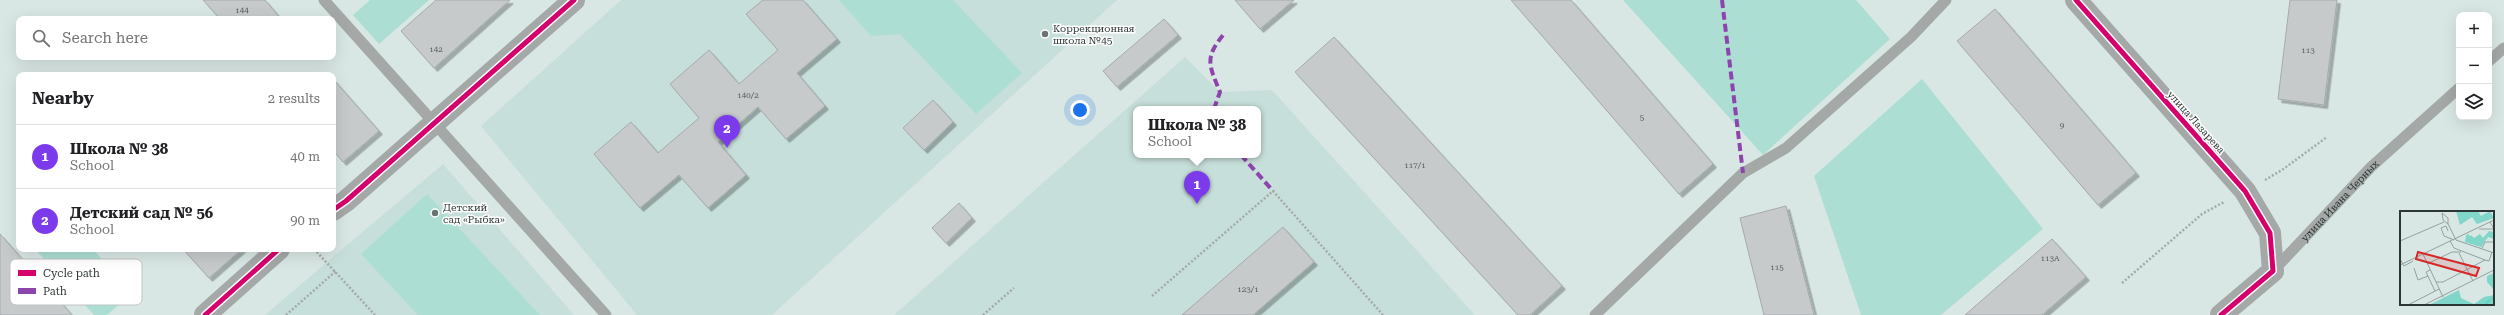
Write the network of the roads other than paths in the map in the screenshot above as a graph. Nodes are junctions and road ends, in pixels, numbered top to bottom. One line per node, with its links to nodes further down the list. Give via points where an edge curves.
1 (324, 0): 8 (lane)
2 (574, 0): 8 (street)
3 (1946, 0): 14 (lane, via 1912,37 1786,148 1743,173)
4 (2076, 0): 11 (street, улица Лазарева, via 2245,191 2270,233)
5 (2504, 48): 6 (lane)
6 (2492, 58)
7 (2456, 91): 11 (lane, улица Ивана Черных, via 2371,167)
8 (433, 124): 9 (street); 13 (lane)
9 (336, 208)
10 (276, 252): 12 (street)
11 (2273, 271): 15 (street, улица Ивана Черных)
12 (205, 315)
13 (606, 315)
14 (1595, 315)
15 (2221, 315)

